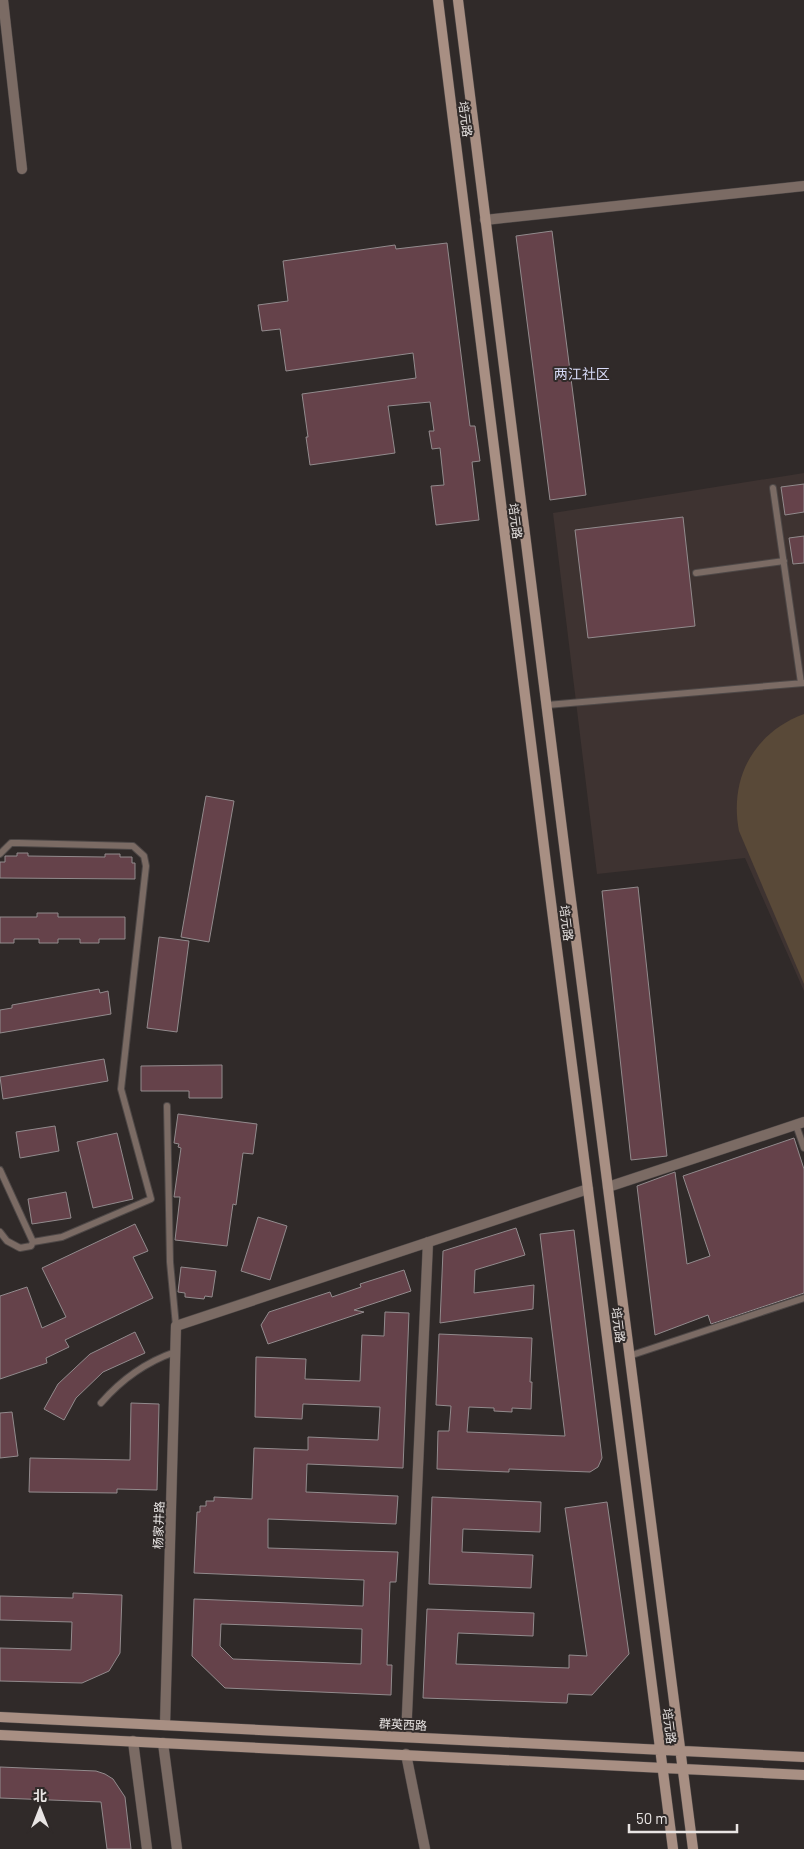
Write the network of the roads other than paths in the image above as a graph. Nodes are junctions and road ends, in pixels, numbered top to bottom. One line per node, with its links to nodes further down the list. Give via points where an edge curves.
1 (3, 0): 4 (street)
2 (438, 0): 18 (main road, 培元路)
3 (458, 0): 6 (main road, 培元路)
4 (22, 169)
5 (804, 186): 6 (street)
6 (485, 220): 11 (main road, 培元路)
7 (773, 488): 8 (lane)
8 (784, 561): 9 (lane); 10 (lane)
9 (696, 573)
10 (802, 683): 11 (lane)
11 (546, 705): 17 (main road, 培元路)
12 (0, 854): 20 (lane, via 11,844 19,843 133,846 144,856 146,866 120,1089 151,1199 62,1237)
13 (167, 1106): 23 (lane, via 170,1262)
14 (800, 1123): 15 (lane); 17 (street)
15 (804, 1148)
16 (0, 1170): 20 (lane)
17 (608, 1187): 25 (main road, 培元路)
18 (588, 1189): 21 (street); 33 (main road, 培元路)
19 (0, 1232): 20 (lane, via 7,1241 20,1248 31,1246)
20 (33, 1242)
21 (428, 1242): 23 (street); 30 (street)
22 (804, 1298): 25 (lane)
23 (176, 1326): 24 (street, 杨家井路)
24 (175, 1352): 26 (lane, via 143,1367); 28 (street, 杨家井路)
25 (629, 1356): 34 (main road, 培元路)
26 (101, 1403)
27 (0, 1717): 28 (main road, 群英西路)
28 (165, 1725): 30 (main road, 群英西路)
29 (0, 1735): 31 (main road)
30 (406, 1736): 33 (main road, 群英西路)
31 (133, 1741): 32 (main road); 40 (street)
32 (163, 1743): 35 (main road); 41 (street)
33 (661, 1750): 34 (main road, 群英西路); 37 (main road, 培元路)
34 (680, 1751): 36 (main road, 群英西路); 38 (main road, 培元路)
35 (406, 1754): 37 (main road); 42 (street)
36 (804, 1757)
37 (663, 1768): 38 (main road); 43 (main road, 培元路)
38 (683, 1769): 39 (main road); 44 (main road, 培元路)
39 (804, 1775)
40 (147, 1849)
41 (177, 1849)
42 (425, 1849)
43 (674, 1849)
44 (693, 1849)

